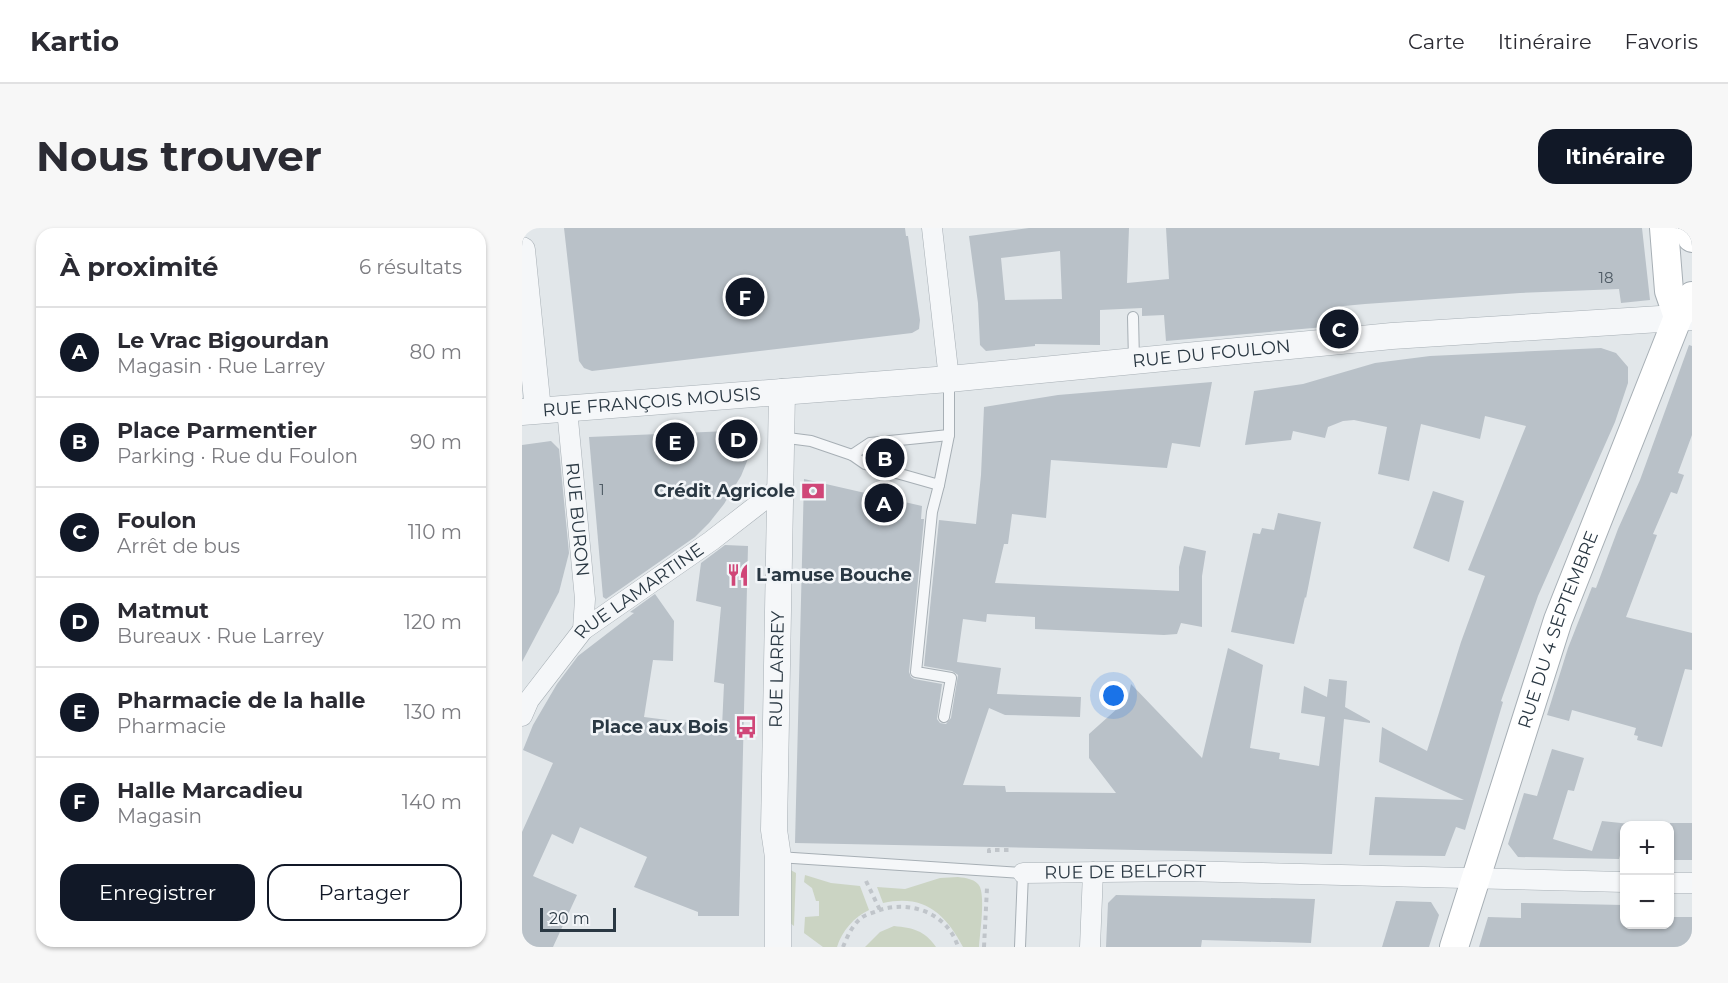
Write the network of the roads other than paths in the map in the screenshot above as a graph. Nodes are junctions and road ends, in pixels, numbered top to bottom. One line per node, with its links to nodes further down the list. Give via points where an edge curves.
1 (932, 228): 9 (street)
2 (1664, 228): 6 (main road, via 1669,291)
3 (1691, 228): 4 (main road)
4 (1692, 238)
5 (522, 250): 12 (street)
6 (1687, 310): 8 (street, RUE DU FOULON); 24 (main road, RUE DU 4 SEPTEMBRE, via 1558,620)
7 (1133, 317): 8 (lane)
8 (1134, 361): 9 (street, RUE DU FOULON)
9 (949, 379): 10 (street, RUE DU FOULON); 13 (lane)
10 (782, 392): 11 (street, RUE FRANÇOIS MOUSIS); 14 (street, RUE LARREY)
11 (567, 409): 12 (street, RUE FRANÇOIS MOUSIS); 18 (street, RUE BURON, via 585,599)
12 (530, 411)
13 (949, 435): 15 (lane, via 870,443); 16 (lane)
14 (779, 437): 15 (lane, via 811,441); 17 (street, RUE LARREY)
15 (852, 455): 16 (lane, via 865,464)
16 (939, 485): 20 (lane, via 932,512 916,672 951,678)
17 (778, 489): 18 (street, RUE LAMARTINE); 21 (street, RUE LARREY, via 774,830)
18 (583, 630): 19 (street, RUE LAMARTINE)
19 (524, 705)
20 (944, 717)
21 (778, 857): 23 (lane, RUE DE BELFORT); 28 (street, RUE LARREY)
22 (1093, 872): 23 (street, RUE DE BELFORT); 24 (street, RUE DE BELFORT); 30 (street)
23 (1023, 873): 29 (lane)
24 (1474, 878): 25 (street, RUE DE BELFORT); 31 (main road, RUE DU 4 SEPTEMBRE)
25 (1620, 882)
26 (1674, 883): 27 (street)
27 (1692, 883)
28 (778, 947)
29 (1020, 947)
30 (1090, 947)
31 (1454, 947)

